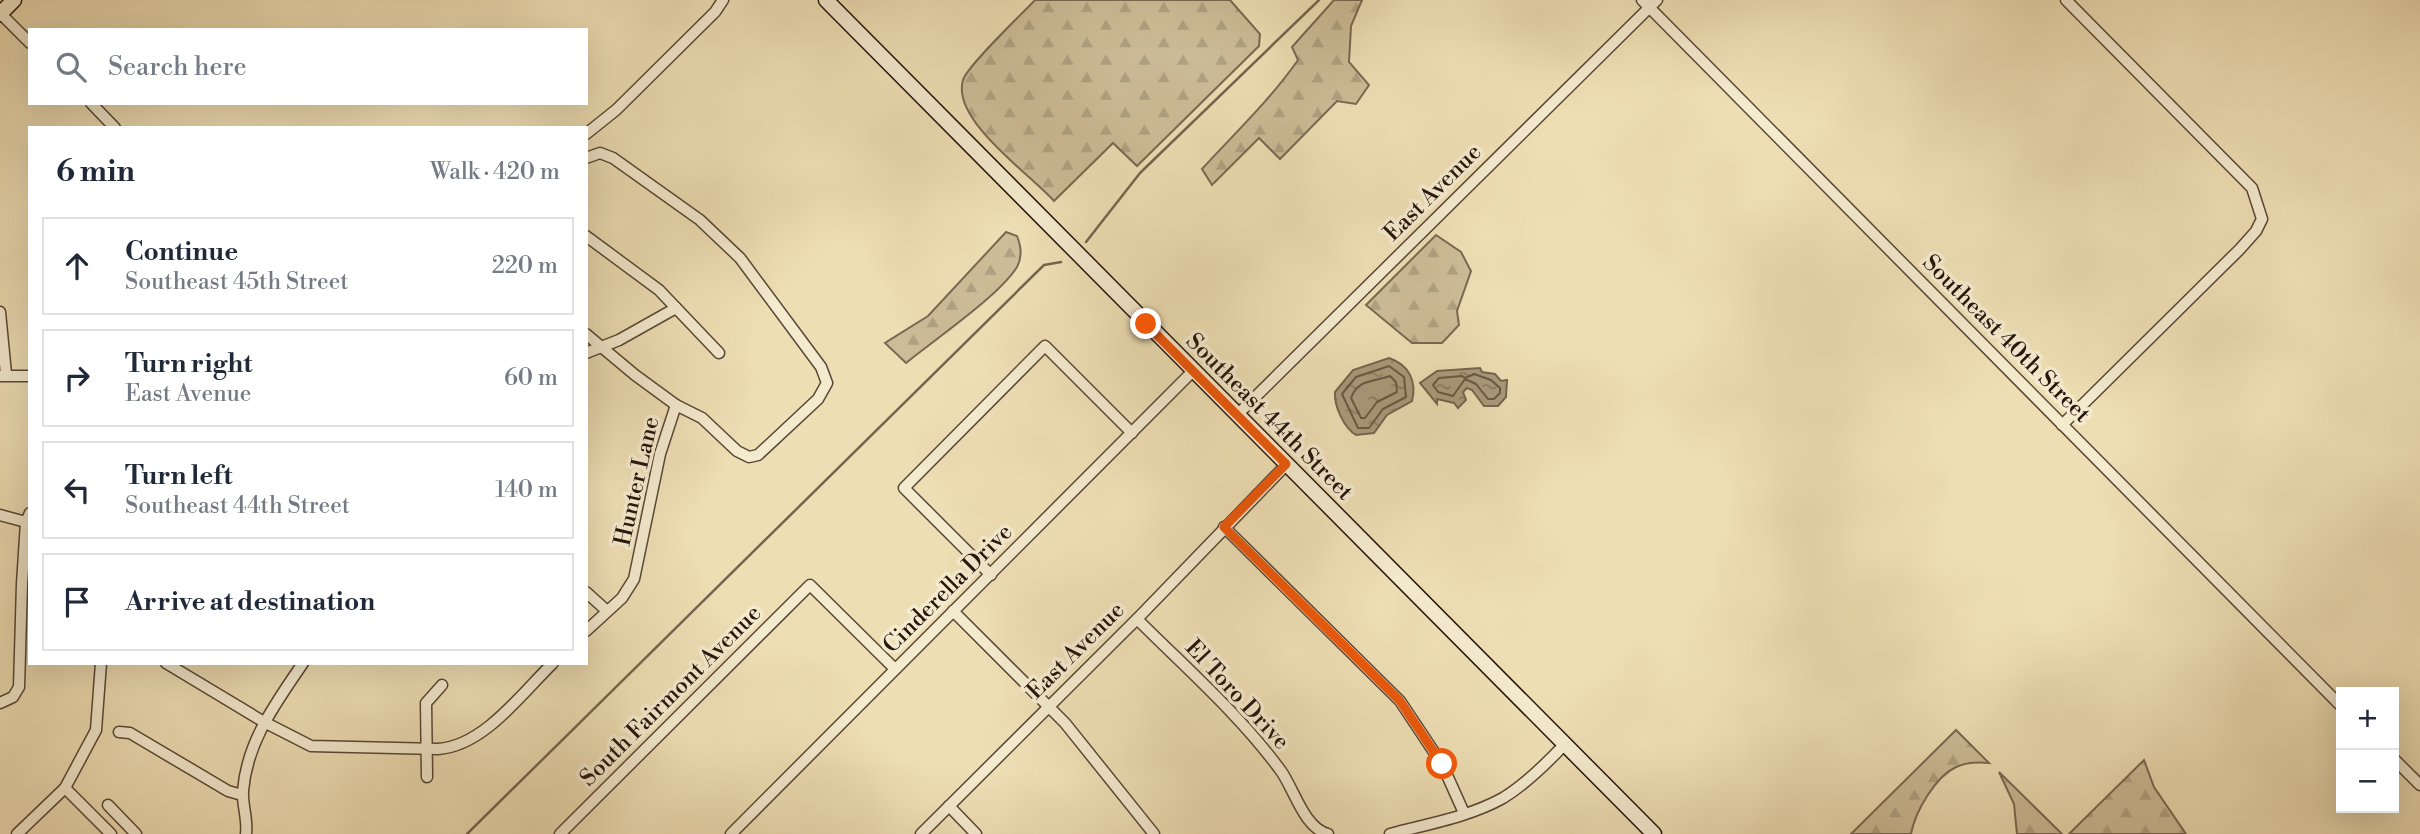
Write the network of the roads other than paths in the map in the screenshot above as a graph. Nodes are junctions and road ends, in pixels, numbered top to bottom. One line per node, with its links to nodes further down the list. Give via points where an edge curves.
1 (15, 0): 8 (main road)
2 (723, 0): 7 (street)
3 (734, 0): 7 (street)
4 (826, 0): 21 (main road, Southeast 44th Street)
5 (2066, 0): 26 (street, via 2252,188 2262,219 2248,240)
6 (1650, 2): 25 (street, East Avenue); 26 (street, Southeast 40th Street)
7 (715, 12): 12 (street)
8 (0, 14): 9 (street)
9 (28, 41)
10 (93, 105): 11 (street)
11 (114, 126)
12 (588, 132)
13 (588, 157): 24 (street, via 600,153 613,158 700,220 740,258 821,367 827,383 818,399 758,455 749,457 702,418)
14 (588, 237): 15 (street)
15 (676, 308): 18 (street); 20 (street)
16 (0, 312): 22 (street)
17 (588, 335): 18 (street)
18 (603, 346): 19 (street); 24 (street)
19 (588, 352)
20 (719, 353)
21 (1193, 371): 25 (main road, Southeast 44th Street); 27 (street, Cinderella Drive)
22 (3, 375): 23 (street)
23 (28, 376)
24 (676, 405): 34 (street, Hunter Lane, via 660,454 634,579)
25 (1237, 415): 28 (main road, Southeast 44th Street)
26 (2062, 425): 45 (street, Southeast 40th Street)
27 (1132, 433): 32 (street, Cinderella Drive); 32 (street, via 1045,346 904,488)
28 (1286, 464): 31 (street, East Avenue); 50 (main road, Southeast 44th Street)
29 (0, 515): 30 (street)
30 (28, 518): 38 (street)
31 (1224, 527): 36 (street, East Avenue); 59 (street, via 1400,701 1442,764)
32 (991, 575): 35 (street, Cinderella Drive)
33 (588, 594): 34 (street)
34 (607, 611): 37 (street, Hunter Lane)
35 (953, 611): 43 (street, Cinderella Drive); 47 (street)
36 (1137, 619): 47 (street, East Avenue); 69 (street, El Toro Drive, via 1258,741 1309,819)
37 (588, 629)
38 (25, 641): 46 (street, via 19,687)
39 (101, 665): 55 (street, via 96,730)
40 (169, 665): 48 (street)
41 (302, 665): 48 (street)
42 (551, 665): 51 (street, via 485,729 450,748)
43 (895, 669): 64 (street, South Fairmont Avenue, via 810,585); 65 (street, Cinderella Drive)
44 (442, 685): 51 (street, via 426,703)
45 (2336, 701)
46 (3, 703)
47 (1049, 706): 58 (street, East Avenue); 68 (street)
48 (264, 722): 51 (street, via 311,746); 56 (street)
49 (119, 732): 56 (street, via 130,733 228,791)
50 (1564, 745): 59 (street, via 1519,787); 71 (main road, Southeast 44th Street)
51 (425, 749): 53 (street)
52 (2399, 764): 54 (street)
53 (427, 777)
54 (2420, 785)
55 (65, 788): 60 (street); 61 (street)
56 (242, 794): 63 (street, via 248,816)
57 (108, 805): 62 (street)
58 (949, 806): 66 (street, East Avenue); 67 (street)
59 (1464, 813): 70 (street)
60 (17, 834)
61 (111, 834)
62 (136, 834)
63 (246, 834)
64 (560, 834)
65 (731, 834)
66 (921, 834)
67 (976, 834)
68 (1154, 834)
69 (1328, 834)
70 (1390, 834)
71 (1654, 834)

